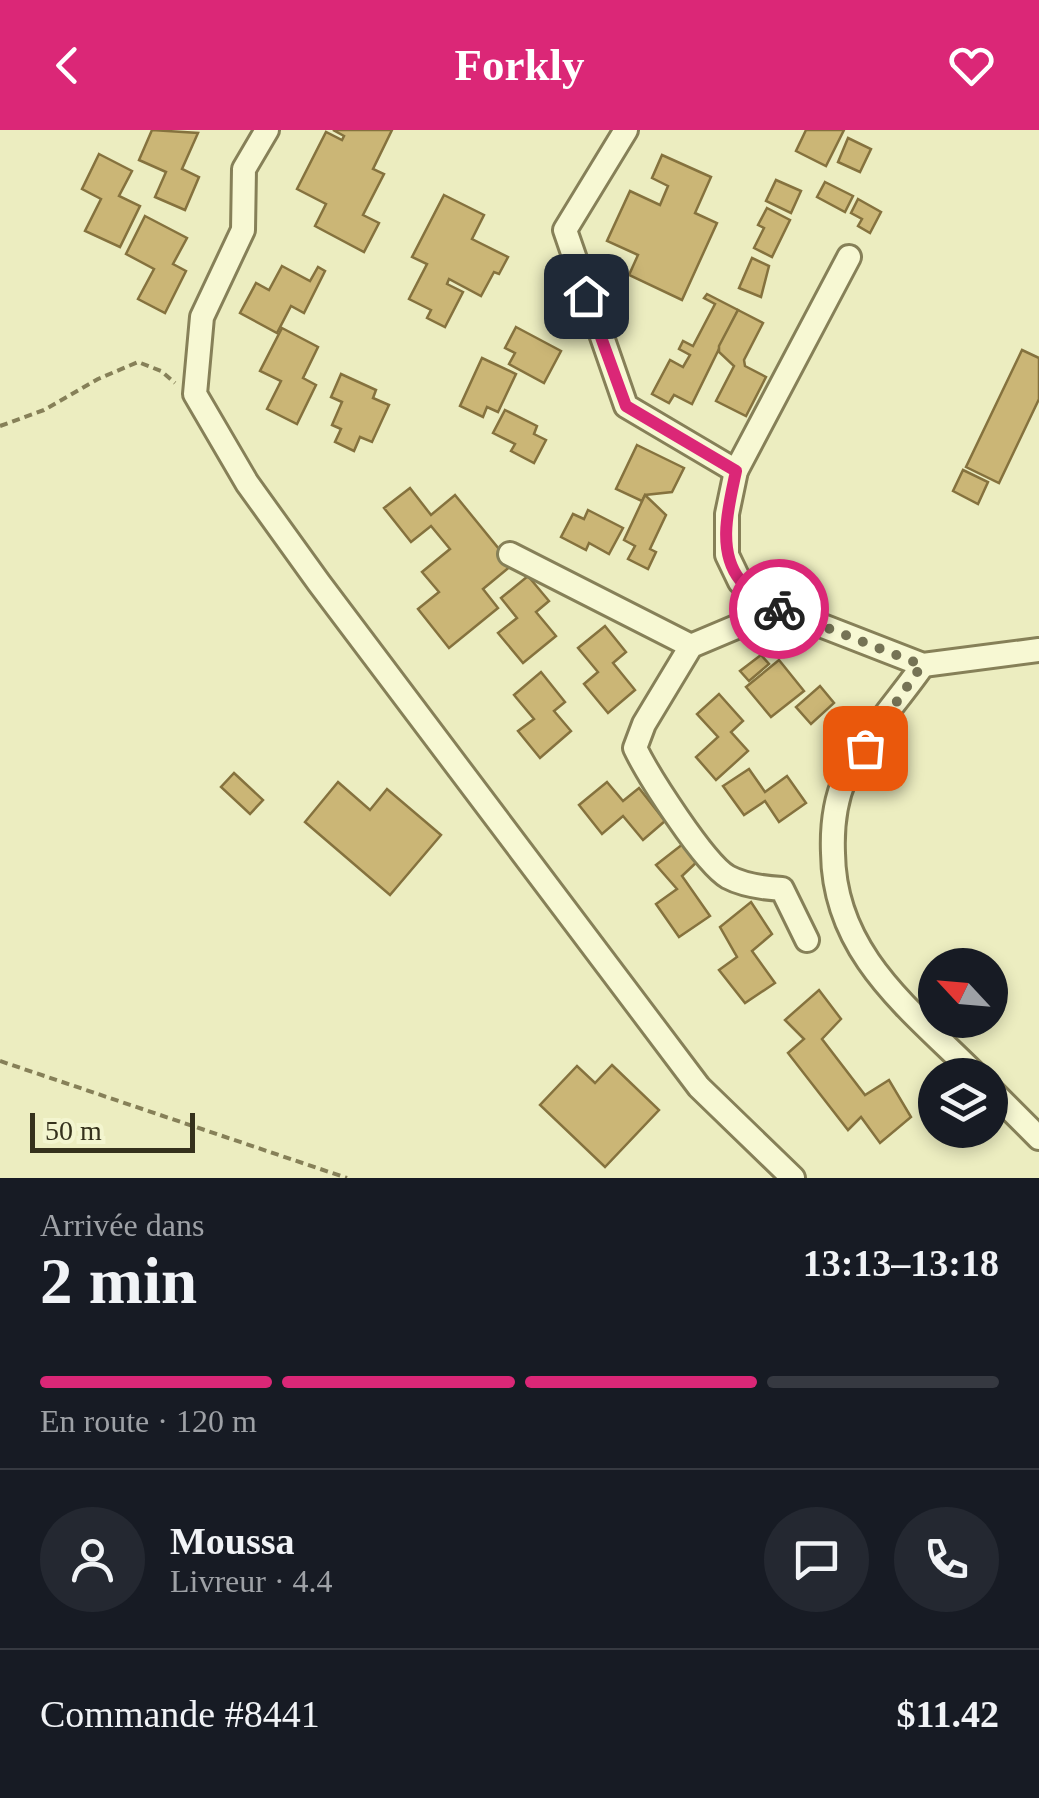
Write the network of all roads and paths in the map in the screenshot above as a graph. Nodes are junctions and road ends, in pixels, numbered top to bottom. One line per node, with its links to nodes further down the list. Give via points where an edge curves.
1 (266, 130): 18 (street, via 244,169 243,230 202,316 196,394 247,483 520,853 698,1087)
2 (626, 130): 6 (street, via 565,230 626,406)
3 (850, 257): 6 (street)
4 (138, 362): 5 (path)
5 (0, 426)
6 (736, 471): 8 (street, via 727,556 740,582)
7 (510, 554): 9 (street)
8 (779, 609): 9 (street); 11 (street)
9 (692, 646): 12 (street, via 635,748 726,876 782,889)
10 (1039, 650): 11 (street)
11 (922, 665): 13 (street, via 846,775 832,834 833,878 847,930 867,963)
12 (807, 940)
13 (959, 1058)
14 (0, 1061): 17 (path)
15 (1008, 1107): 16 (street)
16 (1039, 1138)
17 (347, 1178)
18 (792, 1178)

